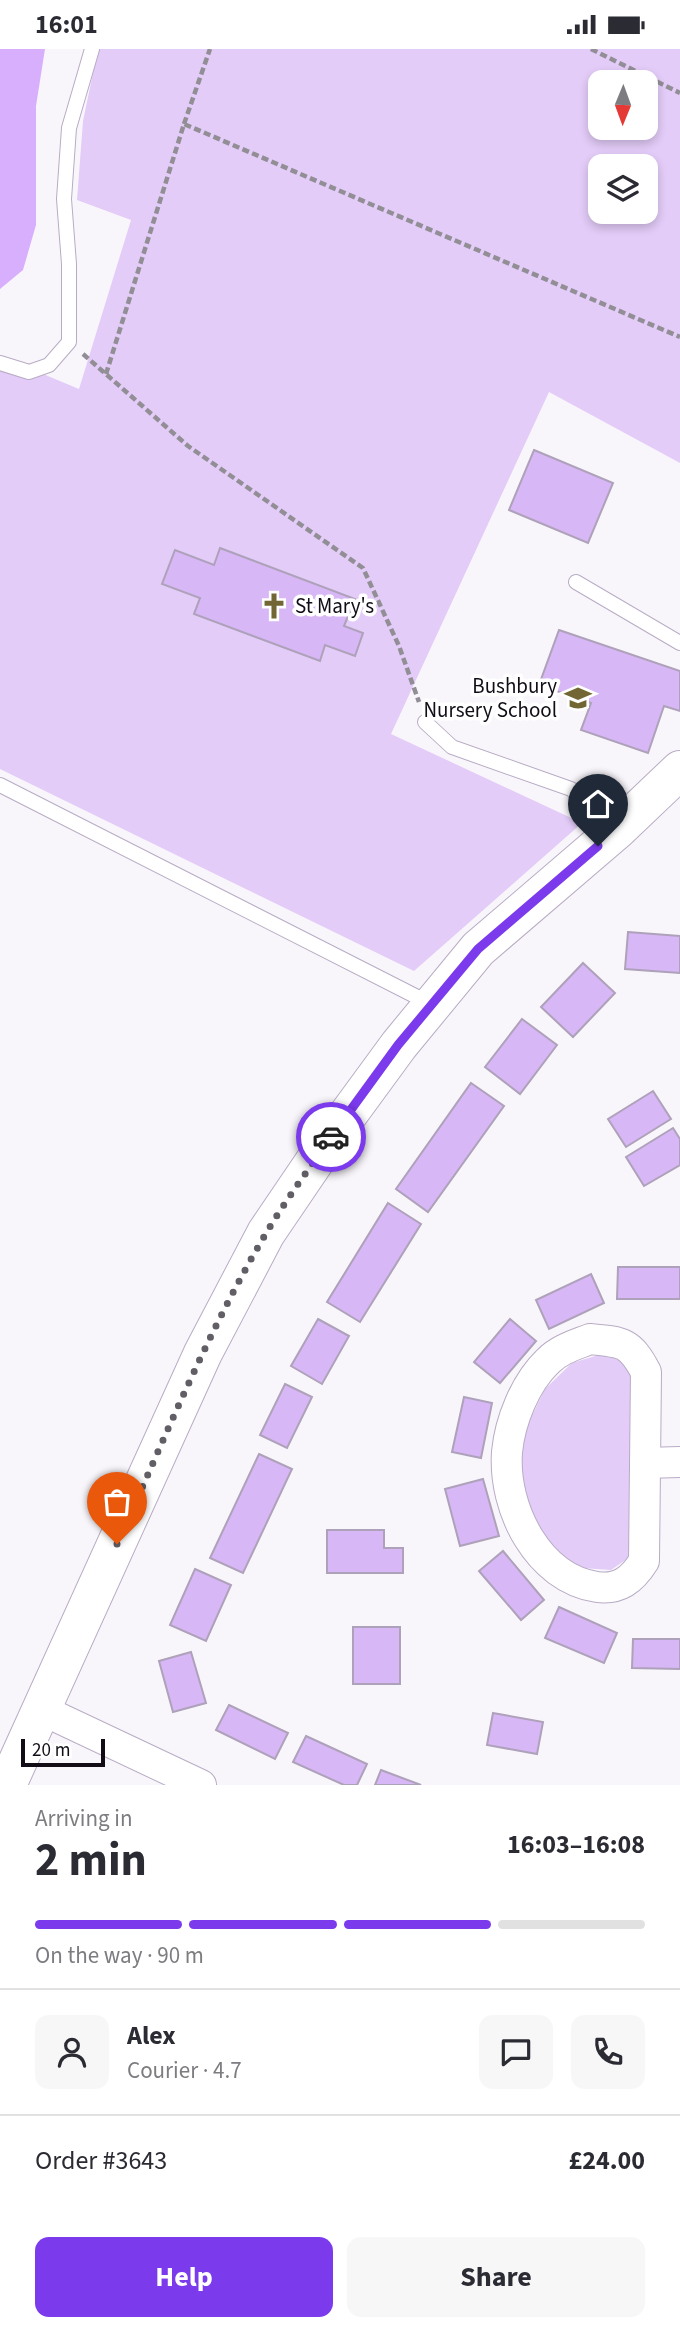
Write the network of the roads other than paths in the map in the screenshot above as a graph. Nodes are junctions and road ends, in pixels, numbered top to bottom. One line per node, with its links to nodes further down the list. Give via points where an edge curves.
1 (92, 49): 2 (lane, via 69,128 64,199 69,342 49,365 29,372)
2 (0, 363)
3 (576, 582): 4 (lane)
4 (680, 643)
5 (425, 722): 8 (lane, via 452,747 570,789)
6 (680, 770): 8 (street)
7 (0, 785): 9 (lane)
8 (618, 829): 9 (street, via 478,949)
9 (432, 1005): 12 (street, via 325,1146 248,1265 203,1353)
10 (645, 1462): 10 (street, via 644,1561 637,1573 625,1584 608,1589 578,1584 550,1566 526,1536 511,1494 507,1454 518,1408 547,1361 590,1339 619,1342 636,1352 646,1372); 11 (street)
11 (680, 1462)
12 (42, 1710): 13 (street); 14 (street)
13 (7, 1785)
14 (201, 1785)

